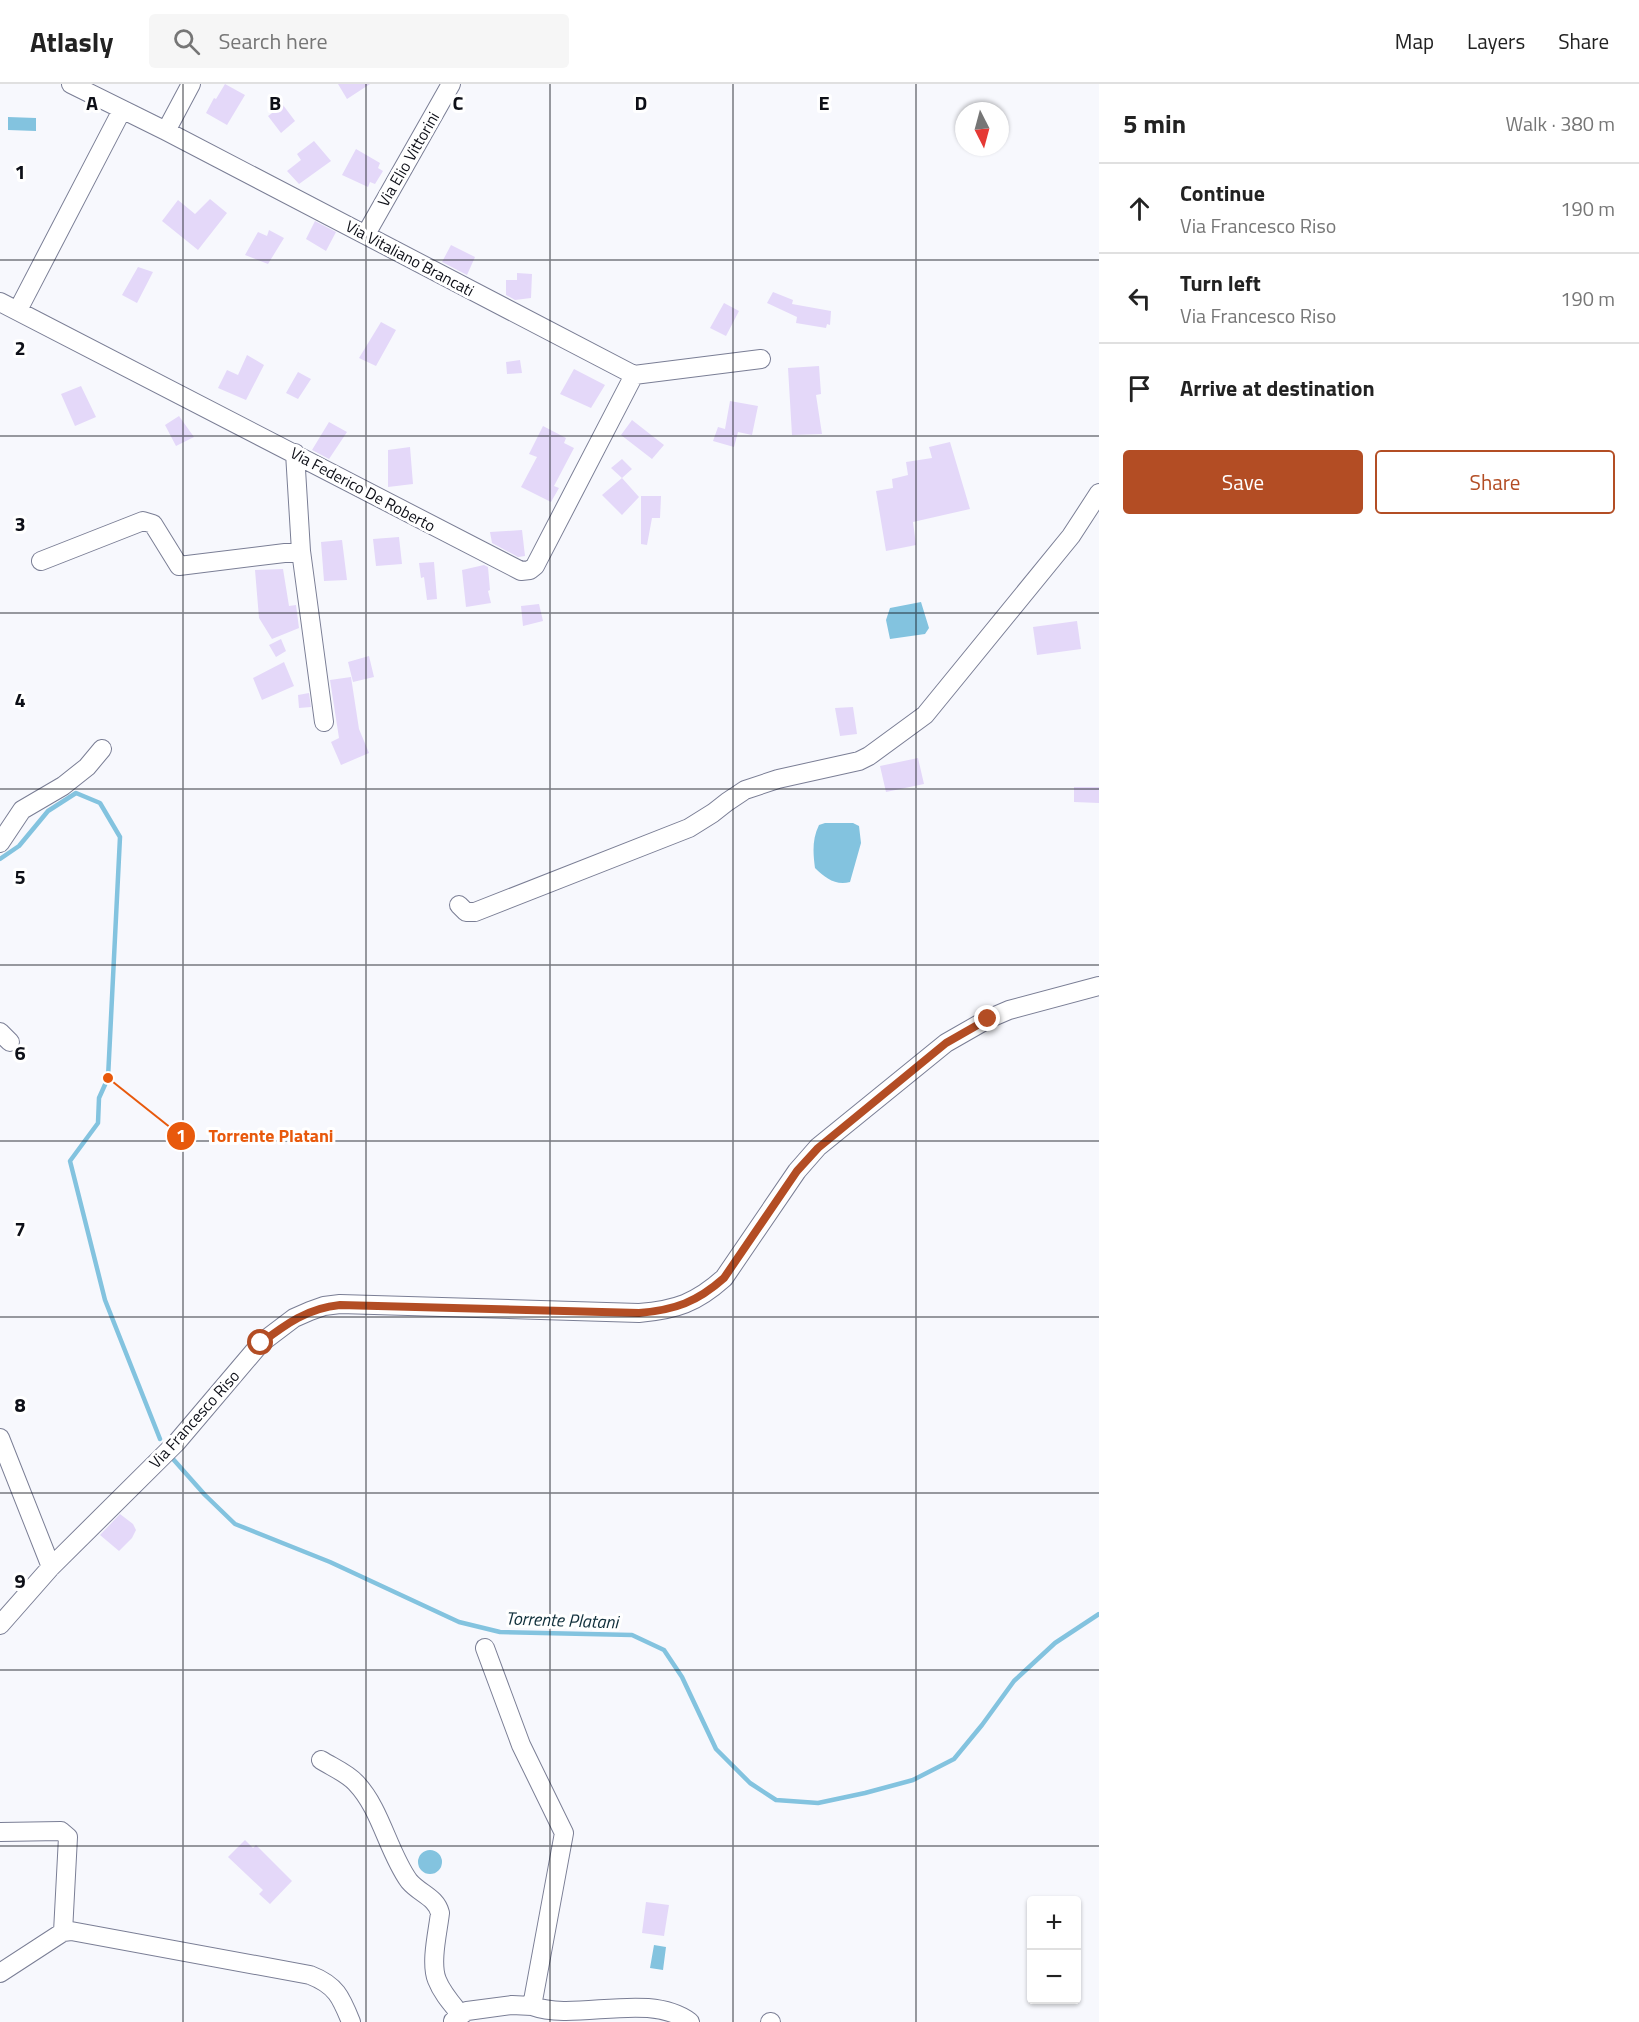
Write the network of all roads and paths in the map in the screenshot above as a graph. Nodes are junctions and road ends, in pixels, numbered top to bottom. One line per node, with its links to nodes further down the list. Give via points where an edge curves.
1 (71, 84): 4 (street, Via Vitaliano Brancati)
2 (191, 84): 5 (street)
3 (451, 84): 6 (street, Via Elio Vittorini)
4 (122, 110): 5 (street, Via Vitaliano Brancati); 8 (street)
5 (166, 131): 6 (street, Via Vitaliano Brancati)
6 (366, 234): 10 (street, Via Vitaliano Brancati)
7 (0, 302): 8 (street, Via Federico De Roberto)
8 (18, 310): 11 (street, Via Federico De Roberto)
9 (761, 359): 10 (street)
10 (634, 375): 11 (street, Via Federico De Roberto, via 530,570 521,571)
11 (295, 453): 13 (street)
12 (1099, 493): 18 (street, via 1071,536 926,715 869,756 746,790 689,828 475,912 466,912)
13 (301, 551): 14 (street, via 179,566 153,525 143,521); 15 (street)
14 (41, 561)
15 (324, 722)
16 (102, 749): 17 (street, via 63,786 22,810)
17 (0, 843)
18 (459, 905)
19 (1099, 986): 21 (street, Via Francesco Riso, via 1009,1010 946,1043 818,1148 797,1171 724,1278 686,1304 639,1313 340,1305 324,1306 294,1318 261,1343 177,1442)
20 (0, 1438): 21 (street)
21 (51, 1567): 22 (street, Via Francesco Riso)
22 (0, 1625)
23 (485, 1648): 28 (street, via 521,1745 564,1833)
24 (321, 1760): 29 (street, via 356,1783 403,1872 416,1888 438,1904 436,1979)
25 (0, 1832): 26 (street, via 61,1831 68,1837)
26 (63, 1932): 27 (street); 30 (street, via 310,1975 334,1989)
27 (0, 1973)
28 (532, 2006): 29 (street, via 467,2011); 31 (street, via 542,2014 572,2019 658,2012 676,2014)
29 (457, 2019)
30 (351, 2022)
31 (690, 2022)

